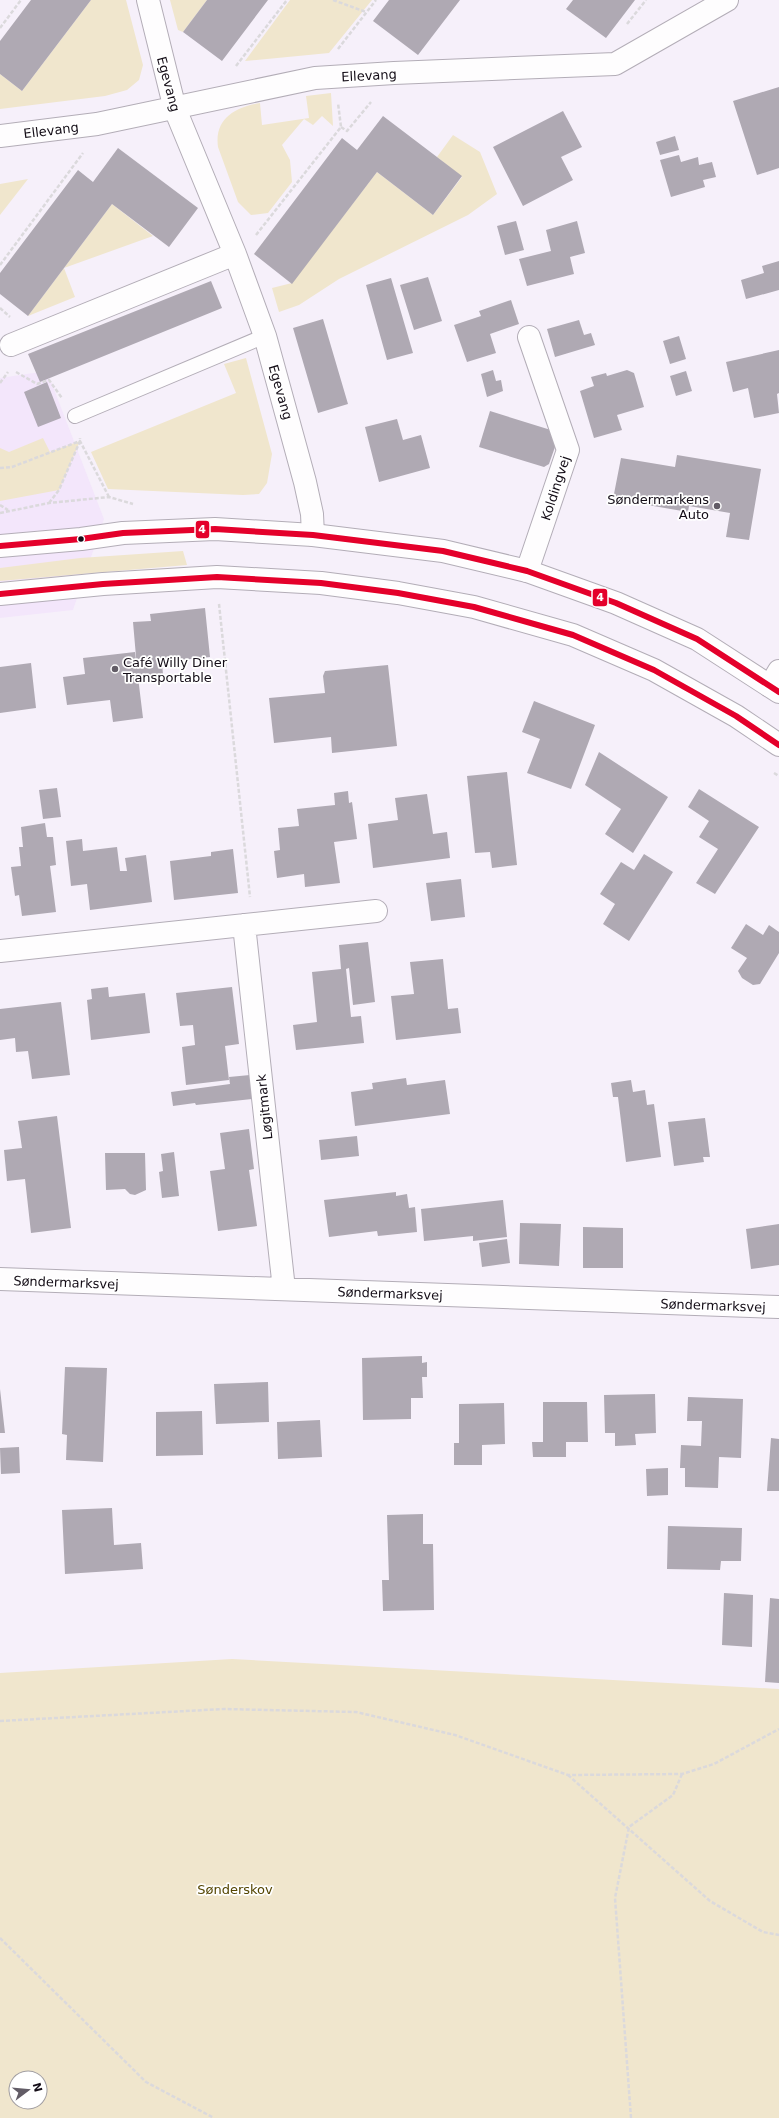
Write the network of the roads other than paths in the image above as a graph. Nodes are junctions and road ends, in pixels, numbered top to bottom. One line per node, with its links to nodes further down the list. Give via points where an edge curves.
1 (148, 0): 3 (street, Egevang)
2 (727, 0): 3 (street, Ellevang, via 615,64 326,77 219,97)
3 (175, 109): 4 (street, Ellevang, via 97,124); 5 (street, Egevang)
4 (0, 136)
5 (235, 254): 6 (street, Egevang); 8 (street)
6 (265, 336): 9 (lane); 10 (street, Egevang, via 306,488 312,514)
7 (529, 336): 12 (street, Koldingvej, via 568,450)
8 (11, 345)
9 (75, 416)
10 (313, 535): 11 (street, via 215,529 123,533); 12 (street, via 443,551)
11 (0, 546)
12 (527, 571): 14 (street, via 616,603 697,639)
13 (0, 594): 15 (street, via 217,577 321,584 398,593 474,607 573,635 654,670 736,716)
14 (776, 683)
15 (779, 745)
16 (376, 911): 17 (street)
17 (249, 924): 18 (street); 20 (street, Løgitmark)
18 (0, 951)
19 (0, 1280): 20 (street, Søndermarksvej)
20 (284, 1289): 21 (street, Søndermarksvej)
21 (779, 1307)

